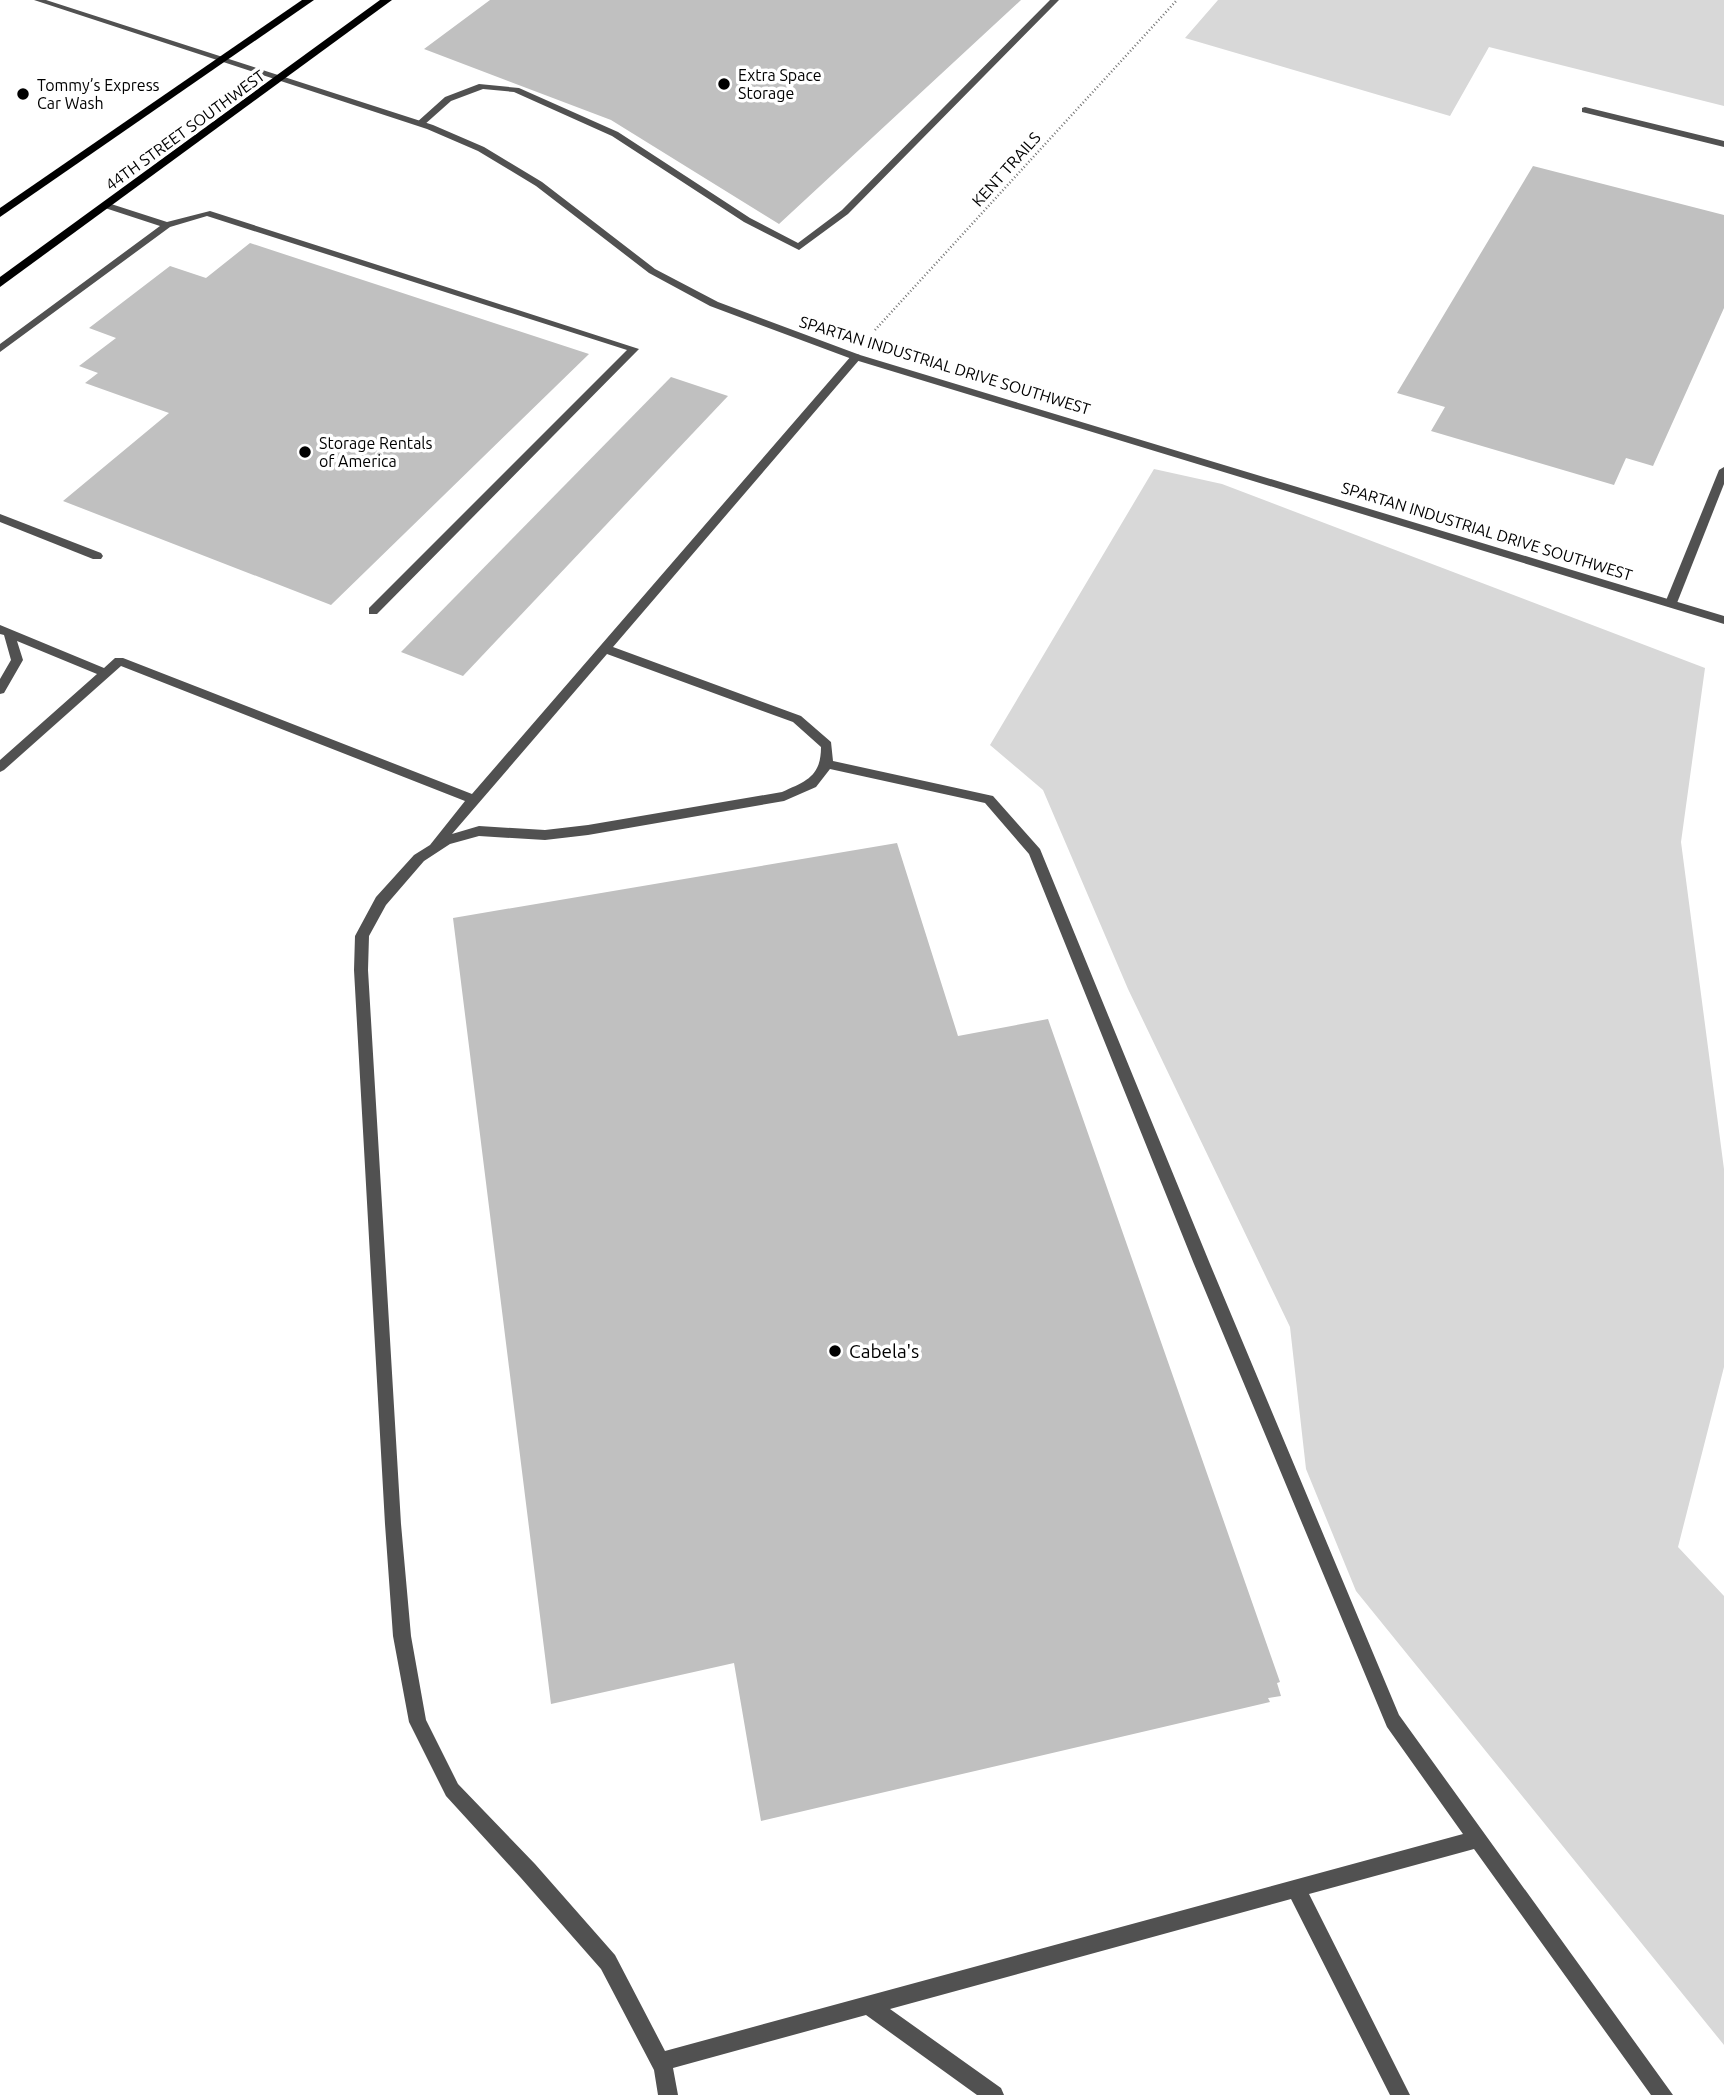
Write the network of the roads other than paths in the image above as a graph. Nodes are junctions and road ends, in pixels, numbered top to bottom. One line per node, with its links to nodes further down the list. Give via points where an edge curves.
1 (38, 0): 5 (street, SPARTAN INDUSTRIAL DRIVE SOUTHWEST)
2 (309, 0): 5 (main road, 44TH STREET SOUTHWEST)
3 (387, 0): 6 (main road, 44TH STREET SOUTHWEST)
4 (1055, 0): 8 (street, via 845,212 799,247 747,220 615,134 516,90 482,86 448,99)
5 (223, 60): 6 (street, SPARTAN INDUSTRIAL DRIVE SOUTHWEST); 11 (main road, 44TH STREET SOUTHWEST)
6 (284, 78): 8 (street, SPARTAN INDUSTRIAL DRIVE SOUTHWEST); 10 (main road, 44TH STREET SOUTHWEST)
7 (1586, 110): 9 (street)
8 (421, 123): 15 (street, SPARTAN INDUSTRIAL DRIVE SOUTHWEST, via 481,149 539,184 652,271 714,304)
9 (1724, 144)
10 (108, 206): 12 (street); 13 (main road, 44TH STREET SOUTHWEST)
11 (0, 213)
12 (167, 225): 14 (street); 20 (street, via 207,213 634,349)
13 (0, 283)
14 (0, 349)
15 (856, 357): 19 (street, SPARTAN INDUSTRIAL DRIVE SOUTHWEST); 23 (street)
16 (1724, 470): 19 (street)
17 (0, 518): 18 (street)
18 (97, 556)
19 (1671, 603): 21 (street, SPARTAN INDUSTRIAL DRIVE SOUTHWEST)
20 (373, 611)
21 (1724, 620)
22 (5, 631): 24 (street); 25 (street, via 17,660)
23 (606, 649): 26 (street, via 797,719 827,745); 28 (street)
24 (105, 673): 27 (street); 28 (street, via 119,661)
25 (0, 690)
26 (827, 764): 29 (street, via 812,783 783,796 545,835 479,831); 30 (street, via 989,799 1035,852 1393,1721)
27 (0, 767)
28 (475, 800): 29 (street)
29 (431, 850): 33 (street, via 381,901 362,936 361,959 393,1524 402,1636 418,1722 452,1790 608,1962)
30 (1478, 1839): 31 (street); 37 (street)
31 (1296, 1889): 32 (street); 36 (street)
32 (869, 2005): 33 (street); 35 (street)
33 (660, 2062): 34 (street)
34 (668, 2095)
35 (994, 2095)
36 (1400, 2095)
37 (1663, 2095)

